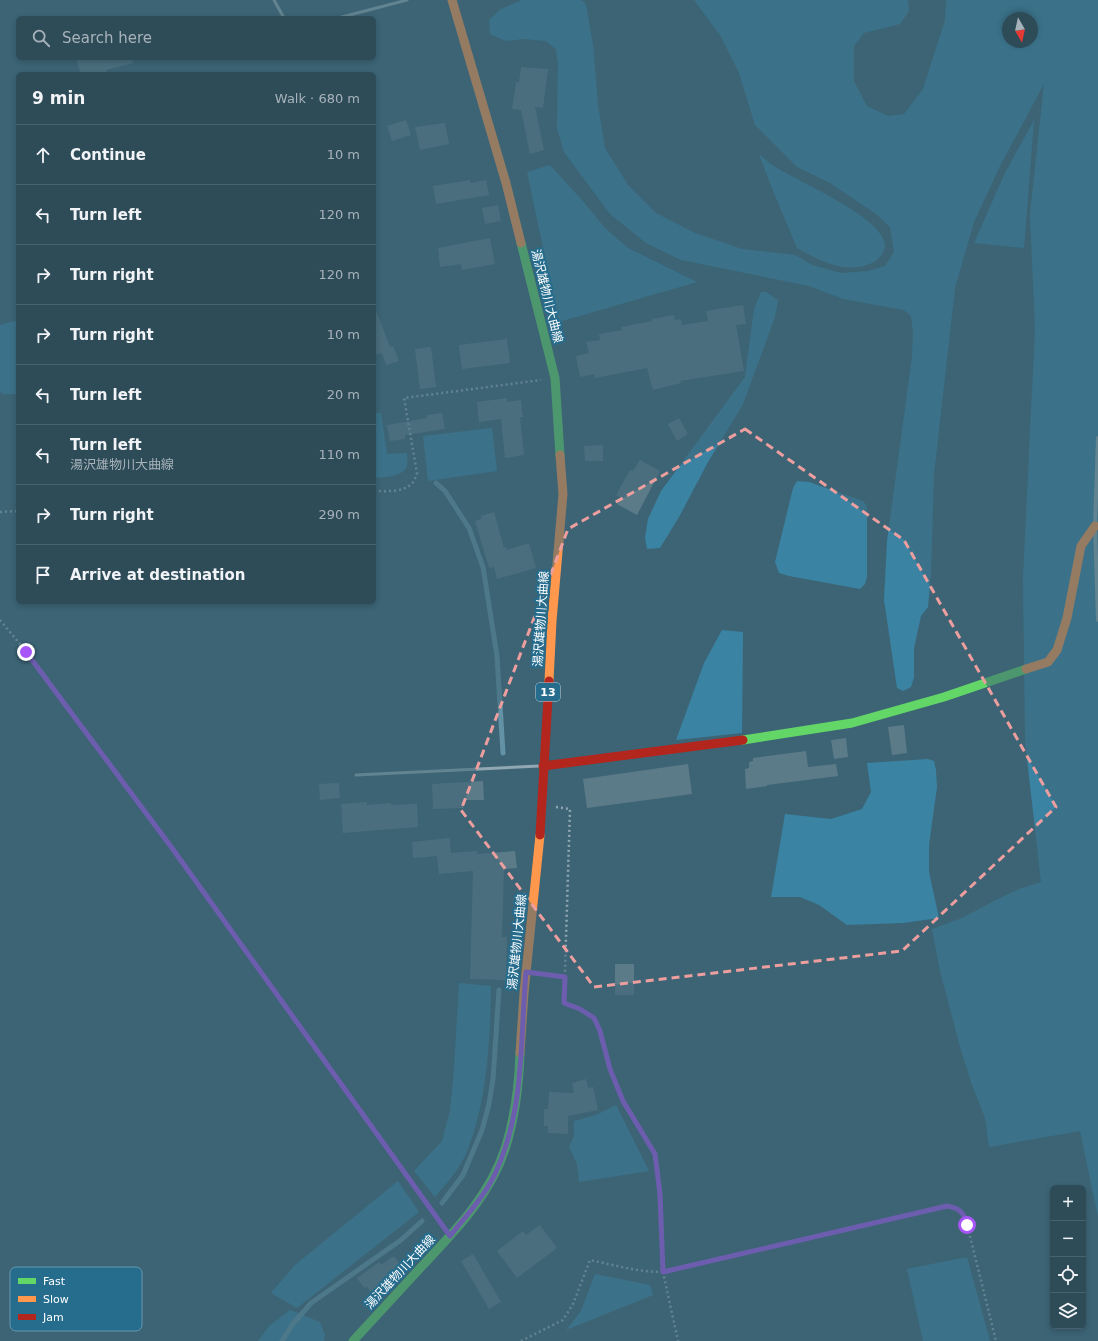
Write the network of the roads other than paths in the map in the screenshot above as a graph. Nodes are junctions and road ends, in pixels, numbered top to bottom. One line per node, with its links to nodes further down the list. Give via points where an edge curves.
1 (274, 0): 4 (lane)
2 (407, 0): 5 (lane)
3 (452, 0): 9 (main road, 湯沢雄物川大曲線 / 13, via 506,183 555,378 563,494)
4 (283, 16)
5 (346, 16)
6 (1098, 438): 7 (street)
7 (1095, 526): 8 (street); 9 (main road, via 1081,546 1057,650 1048,662 944,697 852,724)
8 (1098, 620)
9 (543, 766): 10 (lane); 11 (main road, 湯沢雄物川大曲線 / 13, via 540,840 526,972 519,1078 515,1110 505,1149 494,1175 478,1202)
10 (356, 775)
11 (353, 1341)

